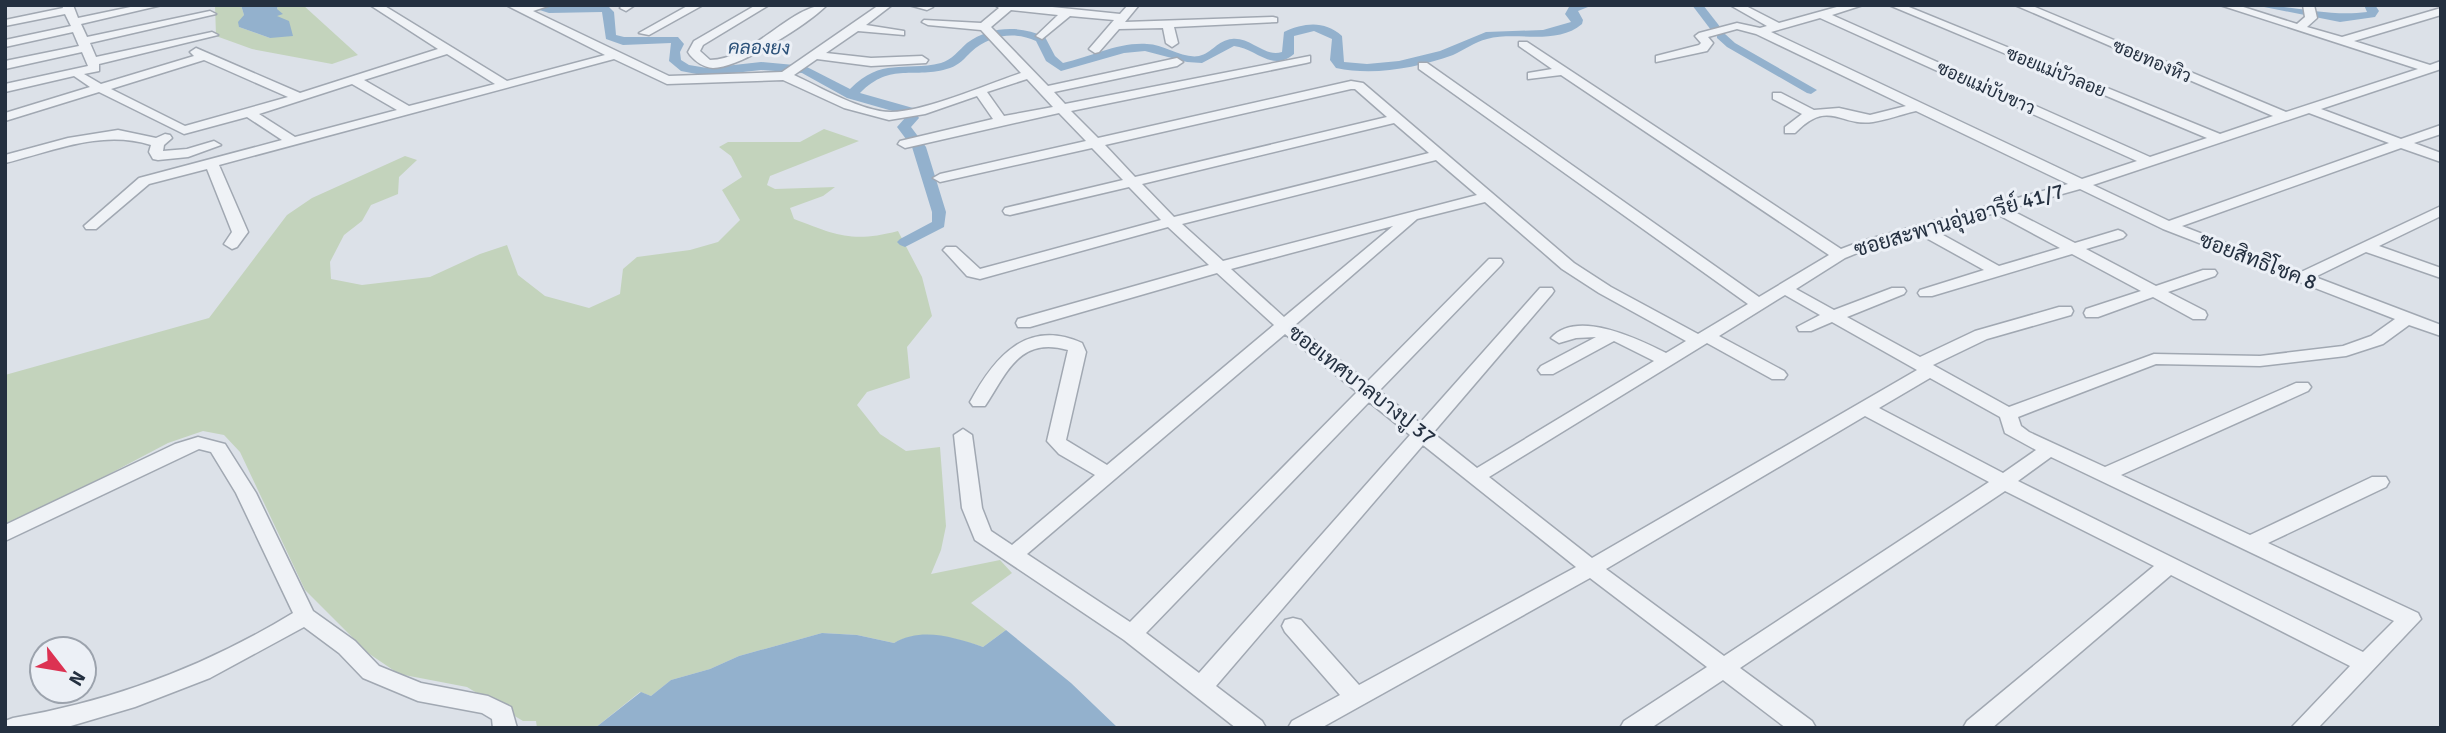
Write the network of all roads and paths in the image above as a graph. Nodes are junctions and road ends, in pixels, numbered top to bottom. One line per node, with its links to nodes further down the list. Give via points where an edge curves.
1 (158, 5): 32 (street)
2 (375, 5): 51 (street)
3 (547, 5): 19 (street)
4 (698, 5): 39 (street)
5 (764, 5): 63 (street, via 698,43 694,52 702,61)
6 (822, 5): 63 (street)
7 (887, 5): 34 (street)
8 (914, 5): 17 (street)
9 (1000, 5): 16 (street)
10 (1134, 5): 28 (street)
11 (1735, 5): 33 (street)
12 (1857, 5): 24 (street)
13 (1894, 5): 90 (street, ซอยแม่บัวลอย)
14 (2020, 5): 84 (street, ซอยทองหิว)
15 (2225, 5): 35 (street)
16 (1008, 6): 22 (street); 38 (street)
17 (927, 7)
18 (68, 8): 30 (street); 32 (street)
19 (521, 9): 54 (street)
20 (2311, 10): 35 (street)
21 (2441, 11): 25 (street)
22 (1067, 12): 28 (street); 42 (street)
23 (211, 14): 48 (street)
24 (1822, 15): 33 (street); 100 (street, ซอยแม่บับขาว)
25 (2414, 19): 36 (street); 44 (street)
26 (1273, 20): 29 (street)
27 (928, 22): 38 (street)
28 (1120, 22): 31 (street); 49 (street)
29 (1228, 22): 31 (street); 43 (street)
30 (5, 23)
31 (1168, 24): 45 (street)
32 (76, 25): 46 (street); 48 (street)
33 (1777, 26): 37 (street)
34 (856, 27): 40 (street); 52 (street)
35 (2300, 27): 44 (street)
36 (2440, 28)
37 (1760, 31): 56 (street, via 1737,26 1703,34 1707,43 1703,48); 77 (street, ซอยสิทธิโชค 8)
38 (990, 32): 66 (street, ซอยเทศบาลบางปู 37)
39 (645, 33)
40 (900, 33)
41 (212, 35): 58 (street)
42 (1042, 36)
43 (1234, 36)
44 (2345, 40): 62 (street)
45 (1172, 43)
46 (5, 44)
47 (1523, 44): 64 (street)
48 (85, 45): 58 (street); 60 (street)
49 (1095, 48)
50 (191, 50): 53 (street)
51 (450, 50): 69 (street); 70 (street)
52 (814, 55): 57 (street, via 871,62); 65 (street)
53 (205, 56): 72 (street); 76 (street)
54 (613, 56): 63 (street, via 667,80); 70 (street)
55 (1306, 59): 78 (street)
56 (1660, 59)
57 (922, 60)
58 (92, 62): 71 (street, via 95,68)
59 (1177, 62): 73 (street)
60 (5, 65)
61 (1423, 66): 131 (street)
62 (2435, 66): 79 (street, ซอยสะพานอุ่นอารีย์ 41/7)
63 (724, 71): 65 (street)
64 (1563, 71): 67 (street); 119 (street)
65 (790, 72): 74 (street, via 849,105 905,116)
66 (1030, 74): 73 (street, ซอยเทศบาลบางปู 37); 74 (street)
67 (1532, 76)
68 (80, 77): 72 (street)
69 (354, 80): 76 (street); 80 (street)
70 (507, 86): 80 (street)
71 (5, 88)
72 (101, 88): 83 (street); 87 (street)
73 (1046, 90): 78 (street, ซอยเทศบาลบางปู 37)
74 (980, 91): 86 (street)
75 (1777, 96): 82 (street)
76 (299, 97): 81 (street)
77 (1915, 107): 82 (street, via 1870,119 1839,112); 104 (street, ซอยสิทธิโชค 8)
78 (1063, 108): 86 (street); 94 (street, ซอยเทศบาลบางปู 37)
79 (2310, 109): 84 (street, ซอยสะพานอุ่นอารีย์ 41/7); 95 (street)
80 (410, 112): 91 (street)
81 (249, 113): 87 (street); 91 (street)
82 (1812, 114): 88 (street)
83 (5, 117)
84 (2284, 117): 90 (street, ซอยสะพานอุ่นอารีย์ 41/7)
85 (1398, 118): 94 (street, via 1364,88 1351,85); 97 (street); 103 (street)
86 (1002, 121): 92 (street)
87 (184, 130): 93 (street)
88 (1790, 130)
89 (2441, 130): 95 (street)
90 (2218, 138): 100 (street, ซอยสะพานอุ่นอารีย์ 41/7)
91 (294, 142): 101 (street)
92 (911, 142)
93 (158, 143): 96 (street, via 156,155 162,156); 99 (street, via 118,135)
94 (1097, 143): 102 (street); 103 (street, ซอยเทศบาลบางปู 37)
95 (2401, 143): 98 (street); 112 (street)
96 (214, 145)
97 (1439, 155): 105 (street); 110 (street)
98 (2441, 158)
99 (5, 159)
100 (2150, 162): 104 (street, ซอยสะพานอุ่นอารีย์ 41/7)
101 (212, 165): 111 (street, via 138,184); 115 (street, via 240,232)
102 (940, 178)
103 (1134, 181): 107 (street); 110 (street, ซอยเทศบาลบางปู 37)
104 (2078, 185): 106 (street, ซอยสะพานอุ่นอารีย์ 41/7); 112 (street, ซอยสิทธิโชค 8)
105 (1489, 197): 109 (street); 143 (street, via 1584,278)
106 (1998, 209): 113 (street, ซอยสะพานอุ่นอารีย์ 41/7); 118 (street)
107 (1010, 211)
108 (2436, 216): 116 (street)
109 (1410, 219): 121 (street); 138 (street)
110 (1173, 224): 117 (street, via 980,274 973,273); 121 (street, ซอยเทศบาลบางปู 37)
111 (91, 226)
112 (2168, 226): 125 (street, ซอยสิทธิโชค 8)
113 (1921, 229): 119 (street, ซอยสะพานอุ่นอารีย์ 41/7); 122 (street)
114 (2118, 235): 118 (street)
115 (232, 244)
116 (2366, 247): 124 (street); 125 (street)
117 (951, 250)
118 (2076, 250): 122 (street); 129 (street)
119 (1840, 255): 126 (street, ซอยสะพานอุ่นอารีย์ 41/7)
120 (1495, 262): 149 (street)
121 (1219, 267): 137 (street); 138 (street, ซอยเทศบาลบางปู 37)
122 (1997, 271): 130 (street)
123 (2209, 273): 129 (street)
124 (2441, 273)
125 (2301, 278): 136 (street, ซอยสิทธิโชค 8)
126 (1787, 290): 131 (street, ซอยสะพานอุ่นอารีย์ 41/7); 135 (street)
127 (1546, 291): 153 (street)
128 (1898, 291): 135 (street)
129 (2155, 292): 133 (street); 134 (street)
130 (1926, 293)
131 (1760, 305): 143 (street, ซอยสะพานอุ่นอารีย์ 41/7)
132 (2065, 312): 145 (street, via 1981,335)
133 (2092, 313)
134 (2199, 315)
135 (1834, 316): 139 (street); 145 (street)
136 (2406, 318): 140 (street, ซอยสิทธิโชค 8); 152 (street, via 2377,340 2346,351 2260,361 2154,359)
137 (1024, 323)
138 (1285, 326): 149 (street, ซอยเทศบาลบางปู 37); 156 (street)
139 (1805, 327)
140 (2441, 331)
141 (1613, 335): 142 (street, via 1591,331); 144 (street); 146 (street)
142 (1559, 338)
143 (1703, 338): 144 (street, ซอยสะพานอุ่นอารีย์ 41/7); 147 (street)
144 (1667, 360): 158 (street, ซอยสะพานอุ่นอารีย์ 41/7)
145 (1925, 367): 151 (street); 152 (street)
146 (1547, 370)
147 (1778, 375)
148 (2302, 387): 157 (street)
149 (1367, 390): 153 (street, ซอยเทศบาลบางปู 37); 168 (street)
150 (979, 402): 156 (street, via 1012,353 1043,342 1070,343 1077,352 1056,441)
151 (1864, 408): 159 (street); 165 (street)
152 (2008, 414): 155 (street, via 2012,429)
153 (1421, 431): 158 (street, ซอยเทศบาลบางปู 37); 171 (street)
154 (963, 435): 163 (street, via 972,508 982,535)
155 (2048, 450): 157 (street); 159 (street)
156 (1109, 474): 163 (street)
157 (2104, 475): 162 (street)
158 (1477, 476): 165 (street, ซอยเทศบาลบางปู 37)
159 (2004, 482): 164 (street); 170 (street)
160 (2379, 482): 162 (street)
161 (5, 534): 166 (street, via 182,448 210,444 218,448 246,493)
162 (2249, 544): 169 (street, via 2410,619)
163 (1014, 554): 168 (street)
164 (2169, 565): 169 (street); 179 (street)
165 (1591, 568): 170 (street, ซอยเทศบาลบางปู 37); 172 (street)
166 (305, 616): 173 (street, via 274,637 153,692); 174 (street, via 371,672 418,692 488,705 503,714)
167 (1293, 626): 172 (street)
168 (1132, 634): 171 (street)
169 (2364, 663): 180 (street)
170 (1725, 667): 177 (street); 178 (street, ซอยเทศบาลบางปู 37)
171 (1201, 687): 175 (street)
172 (1356, 697): 176 (street)
173 (13, 728)
174 (505, 728)
175 (1254, 728)
176 (1300, 728)
177 (1632, 728)
178 (1804, 728)
179 (1975, 728)
180 (2303, 728)

